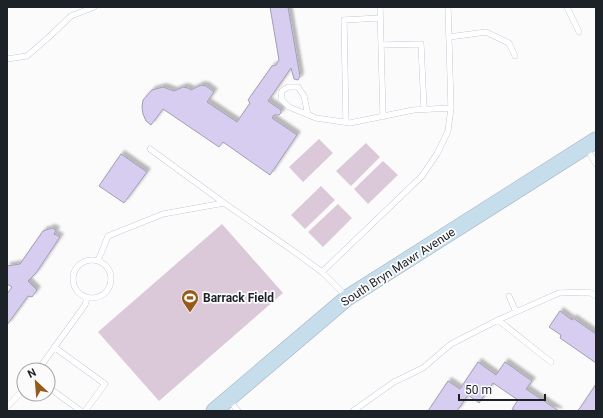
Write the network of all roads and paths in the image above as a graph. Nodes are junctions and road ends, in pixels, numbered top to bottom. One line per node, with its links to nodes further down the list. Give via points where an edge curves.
1 (94, 7): 10 (lane, via 71,16 27,56)
2 (380, 7): 5 (lane)
3 (448, 7): 7 (lane)
4 (567, 7): 6 (lane)
5 (380, 18): 8 (lane); 15 (lane, via 344,20)
6 (579, 32)
7 (449, 37): 9 (lane, via 486,32 509,43); 11 (lane)
8 (381, 45): 12 (lane, via 421,44); 14 (lane)
9 (515, 56)
10 (7, 58)
11 (451, 108): 12 (lane); 21 (lane, via 448,131 422,176)
12 (424, 109): 14 (lane)
13 (308, 115): 13 (lane, via 289,107 281,99 282,91 288,87 298,87 304,96); 15 (lane)
14 (383, 117): 15 (lane)
15 (346, 122)
16 (591, 143): 18 (lane); 25 (main road, South Bryn Mawr Avenue)
17 (150, 149): 19 (lane)
18 (596, 164)
19 (224, 203): 20 (lane, via 163,214 108,236); 21 (lane)
20 (98, 261): 24 (lane, via 108,269 110,281 100,296); 24 (lane, via 80,264 73,274 77,291)
21 (322, 272): 25 (lane)
22 (509, 296): 26 (lane)
23 (596, 296): 26 (lane, via 589,292 559,293)
24 (88, 298): 28 (lane)
25 (347, 298): 33 (main road, South Bryn Mawr Avenue)
26 (516, 312): 27 (lane)
27 (498, 320): 30 (lane); 38 (lane, via 451,344 423,368 394,382)
28 (54, 347): 29 (lane); 36 (lane, via 105,384)
29 (44, 362)
30 (551, 362)
31 (56, 393): 35 (lane)
32 (16, 397): 34 (lane)
33 (233, 405): 37 (main road, South Bryn Mawr Avenue)
34 (7, 407)
35 (81, 411)
36 (85, 411)
37 (214, 411)
38 (352, 411)

